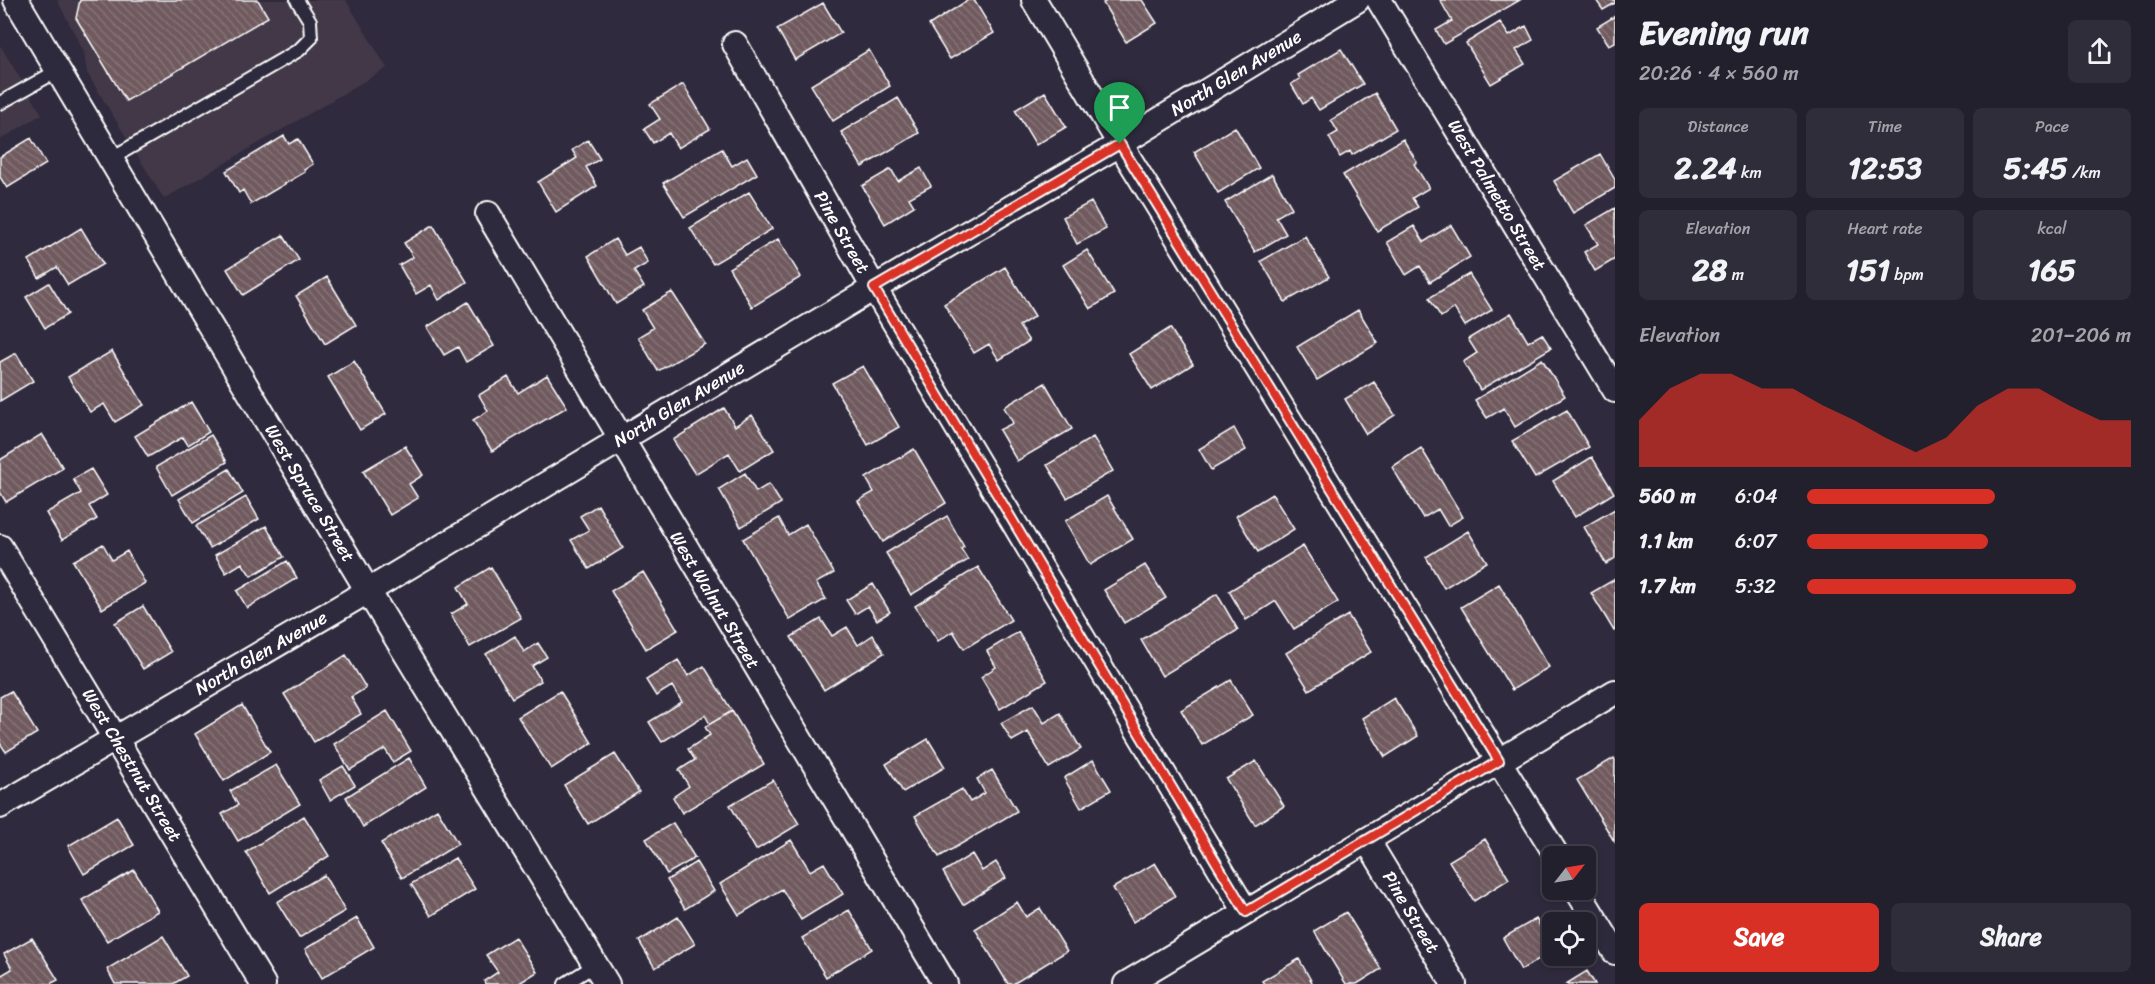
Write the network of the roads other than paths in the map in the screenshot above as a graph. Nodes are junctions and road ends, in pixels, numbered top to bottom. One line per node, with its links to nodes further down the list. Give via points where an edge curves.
1 (16, 0): 7 (street, West Spruce Street)
2 (297, 0): 10 (lane, via 310,21 311,38 299,50)
3 (1034, 0): 9 (street)
4 (1357, 0): 9 (street, North Glen Avenue)
5 (1379, 0): 13 (street, West Palmetto Street)
6 (735, 44): 12 (street, Pine Street)
7 (57, 71): 8 (lane); 10 (street, West Spruce Street)
8 (0, 103)
9 (1120, 144): 12 (street, North Glen Avenue); 19 (street)
10 (110, 159): 16 (street, West Spruce Street)
11 (488, 214): 14 (street, West Walnut Street)
12 (874, 288): 14 (street, North Glen Avenue); 24 (street, Pine Street)
13 (1615, 390)
14 (620, 440): 16 (street, North Glen Avenue); 29 (street, West Walnut Street)
15 (0, 547): 18 (street, West Chestnut Street)
16 (368, 591): 18 (street, North Glen Avenue); 26 (street, West Spruce Street)
17 (1615, 692): 19 (street)
18 (115, 738): 20 (street, North Glen Avenue); 27 (street, West Chestnut Street)
19 (1499, 761): 21 (street); 22 (street)
20 (0, 806)
21 (1367, 840): 24 (street); 31 (street, Pine Street)
22 (1551, 846)
23 (1583, 900): 25 (street)
24 (1246, 912): 30 (street)
25 (1615, 952)
26 (601, 975): 28 (lane)
27 (263, 984)
28 (565, 984)
29 (945, 984)
30 (1126, 984)
31 (1454, 984)

